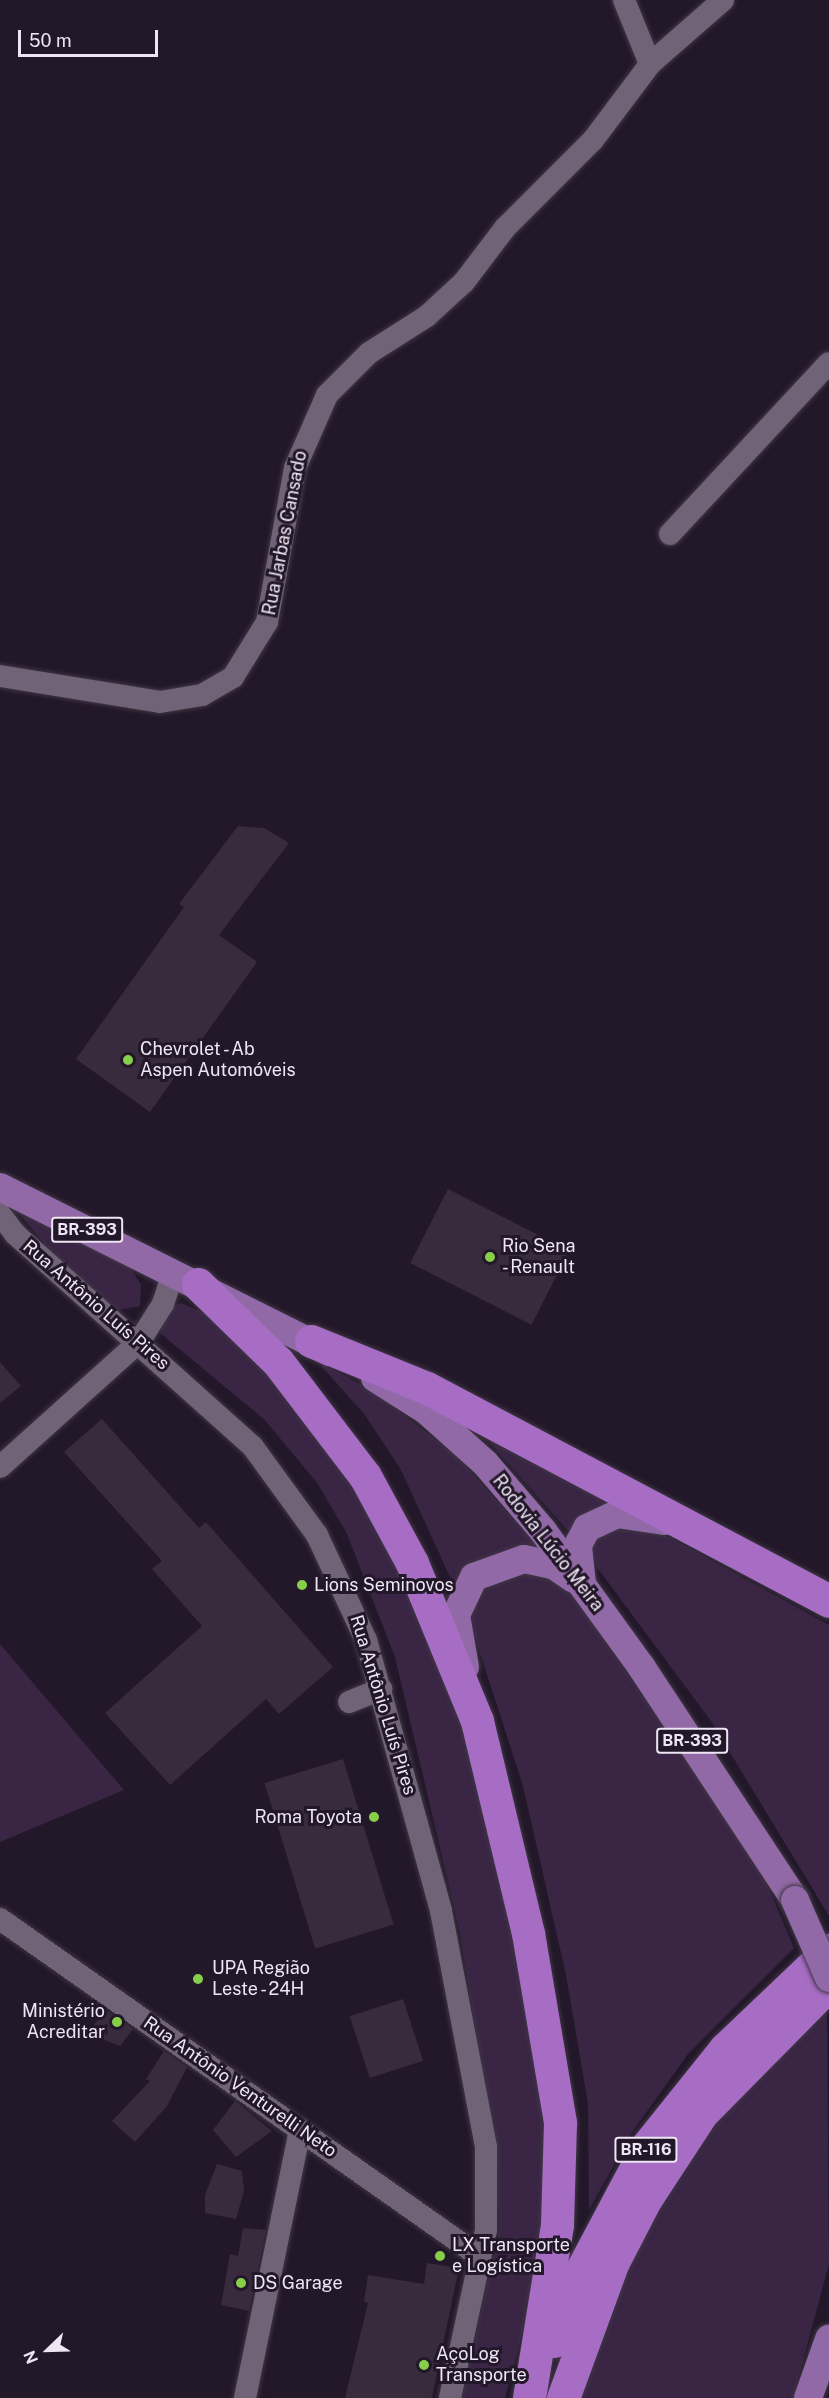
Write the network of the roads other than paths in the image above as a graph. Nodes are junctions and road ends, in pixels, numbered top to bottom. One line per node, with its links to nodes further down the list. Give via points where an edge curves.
1 (624, 0): 3 (street)
2 (723, 0): 3 (street, Rua Jarbas Cansado)
3 (651, 64): 6 (street, Rua Jarbas Cansado, via 593,140 505,228 464,282 427,316 369,353 327,395 295,468 267,621 233,677 202,695 160,702)
4 (829, 363): 5 (street)
5 (670, 534)
6 (0, 675)
7 (0, 1187): 9 (main road, Rodovia Lúcio Meira / BR-393)
8 (0, 1214): 11 (street, Rua Antônio Luís Pires, via 15,1234)
9 (185, 1279): 10 (main road, Rodovia Lúcio Meira / BR-393); 11 (street, via 163,1304); 18 (highway, via 278,1362 365,1476 412,1563)
10 (311, 1341): 13 (highway, via 427,1388); 14 (main road, Rodovia Lúcio Meira / BR-393, via 409,1399 469,1448 528,1512)
11 (139, 1342): 12 (street); 16 (street, Rua Antônio Luís Pires, via 221,1414 298,1504 336,1571)
12 (0, 1467)
13 (681, 1526): 14 (main road, via 630,1513 597,1521 578,1545); 15 (highway)
14 (583, 1586): 18 (main road, via 553,1565 524,1559 487,1568 465,1588 456,1615); 21 (main road, Rodovia Lúcio Meira / BR-393, bridge, via 795,1900)
15 (829, 1601)
16 (382, 1689): 17 (street); 24 (street, Rua Antônio Luís Pires, via 439,1900 478,2098 489,2204)
17 (349, 1702)
18 (477, 1721): 28 (highway, via 528,1933 560,2123 557,2225)
19 (0, 1919): 23 (street, Rua Antônio Venturelli Neto)
20 (829, 1950): 29 (highway, BR-116, via 725,2049 648,2145 580,2273)
21 (829, 1978)
22 (829, 1984): 30 (highway, BR-116, via 702,2113 645,2200 612,2264)
23 (300, 2130): 24 (street, Rua Antônio Venturelli Neto); 26 (street)
24 (479, 2256): 27 (street, Rua Antônio Luís Pires)
25 (829, 2339): 31 (main road)
26 (245, 2398)
27 (450, 2398)
28 (529, 2398)
29 (536, 2398)
30 (563, 2398)
31 (807, 2398)

